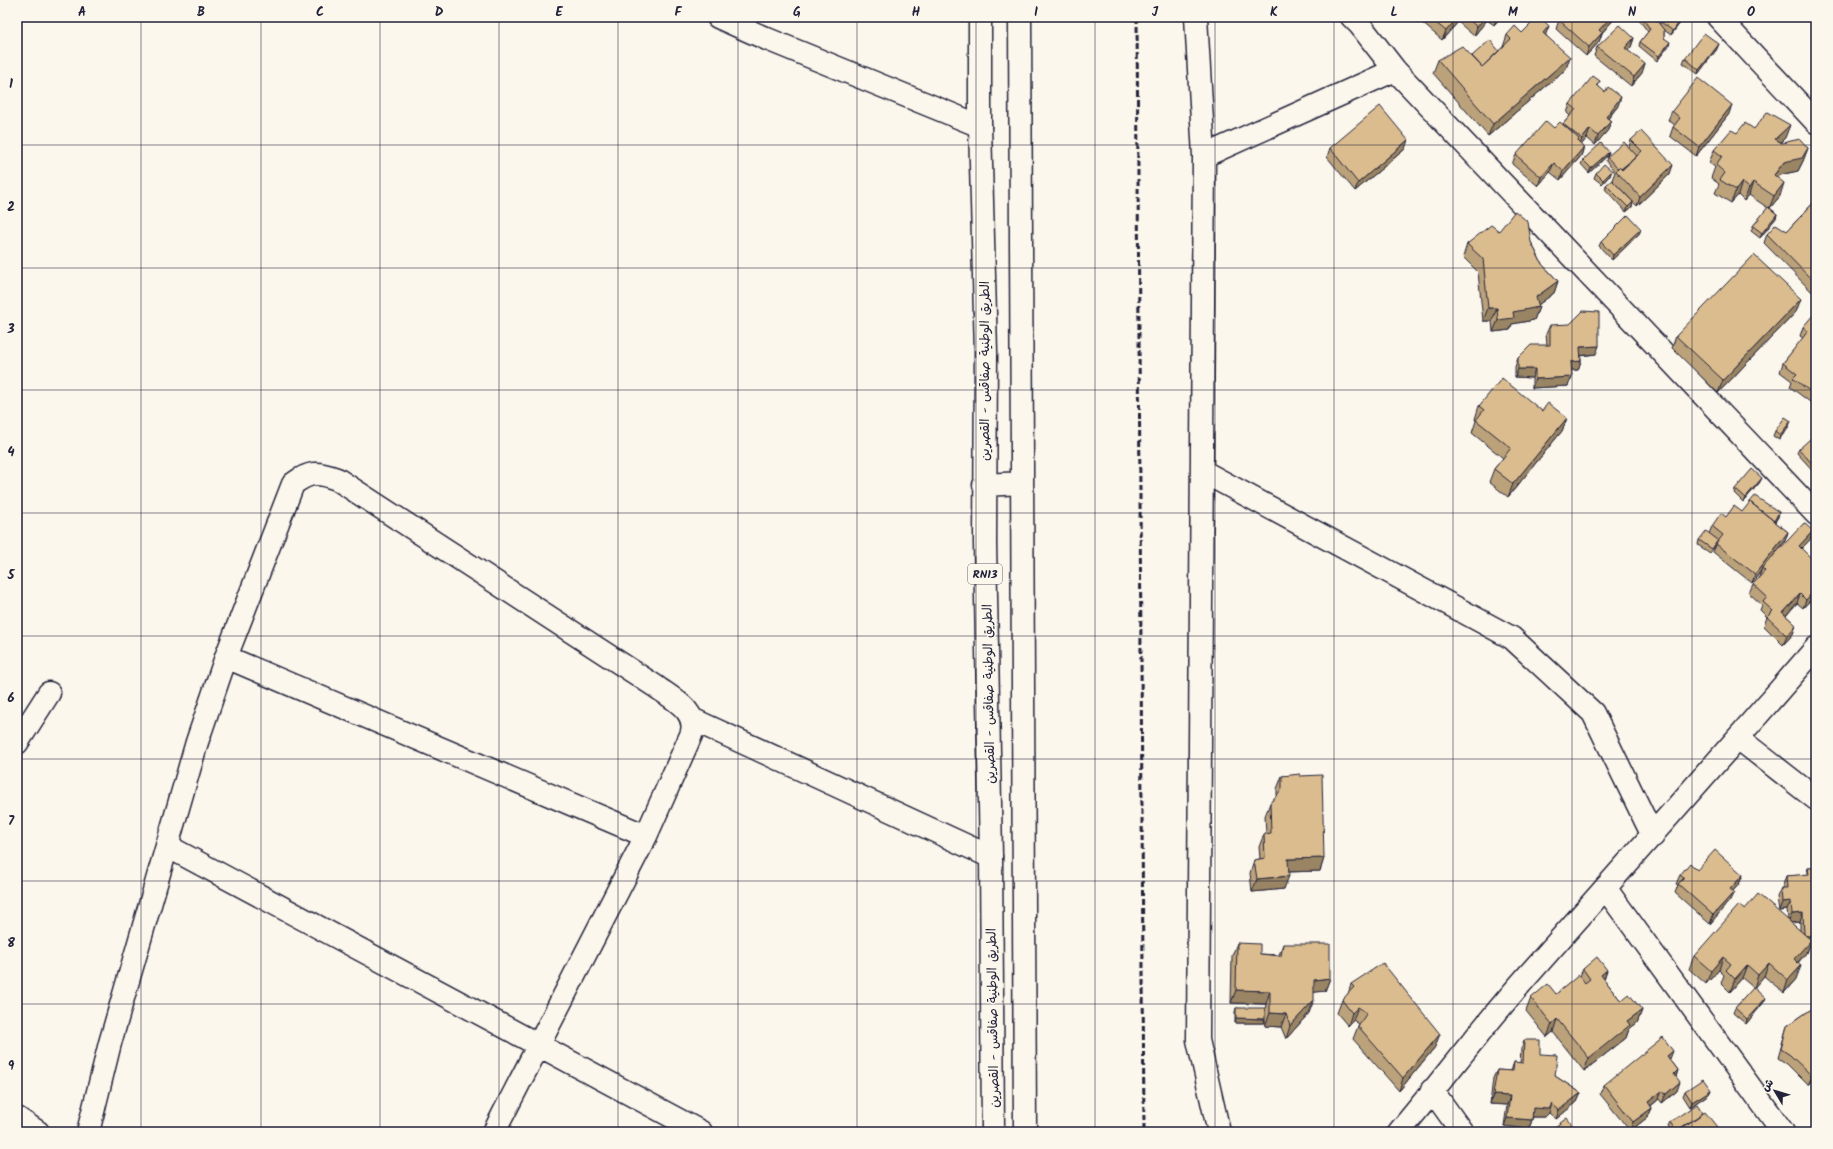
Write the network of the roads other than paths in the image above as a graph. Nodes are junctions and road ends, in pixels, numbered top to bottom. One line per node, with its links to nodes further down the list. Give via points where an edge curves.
1 (718, 17): 9 (street)
2 (980, 17): 9 (street, الطريق الوطنية صفاقس - القصرين / RN13)
3 (1020, 17): 12 (street)
4 (1196, 17): 10 (street)
5 (1352, 17): 7 (street)
6 (1718, 17): 8 (street)
7 (1395, 70): 10 (street); 14 (street)
8 (1816, 122)
9 (980, 126): 13 (street, الطريق الوطنية صفاقس - القصرين / RN13, via 986,352)
10 (1204, 156): 11 (street)
11 (1202, 471): 23 (street, via 1512,638 1593,713); 36 (street, via 1198,1040)
12 (1022, 483): 13 (street); 35 (street)
13 (984, 485): 25 (street, الطريق الوطنية صفاقس - القصرين / RN13)
14 (1816, 514)
15 (1816, 648): 19 (street)
16 (226, 657): 18 (street, via 293,484 309,474 325,474 337,479 654,686 684,707); 22 (street); 24 (street, via 197,742)
17 (49, 693): 20 (street)
18 (694, 720): 22 (street, via 694,728); 25 (street)
19 (1738, 738): 21 (street); 23 (street)
20 (17, 743)
21 (1816, 799)
22 (646, 836): 27 (street)
23 (1653, 836): 26 (street)
24 (167, 846): 27 (street); 31 (street, via 110,1043)
25 (991, 857): 34 (street, الطريق الوطنية صفاقس - القصرين / RN13)
26 (1606, 889): 28 (street, via 1523,981); 39 (street)
27 (538, 1045): 32 (street); 33 (street)
28 (1432, 1090): 37 (street); 38 (street)
29 (17, 1118): 30 (street)
30 (38, 1132)
31 (88, 1132)
32 (494, 1132)
33 (701, 1132)
34 (993, 1132)
35 (1025, 1132)
36 (1219, 1132)
37 (1399, 1132)
38 (1462, 1132)
39 (1783, 1132)

